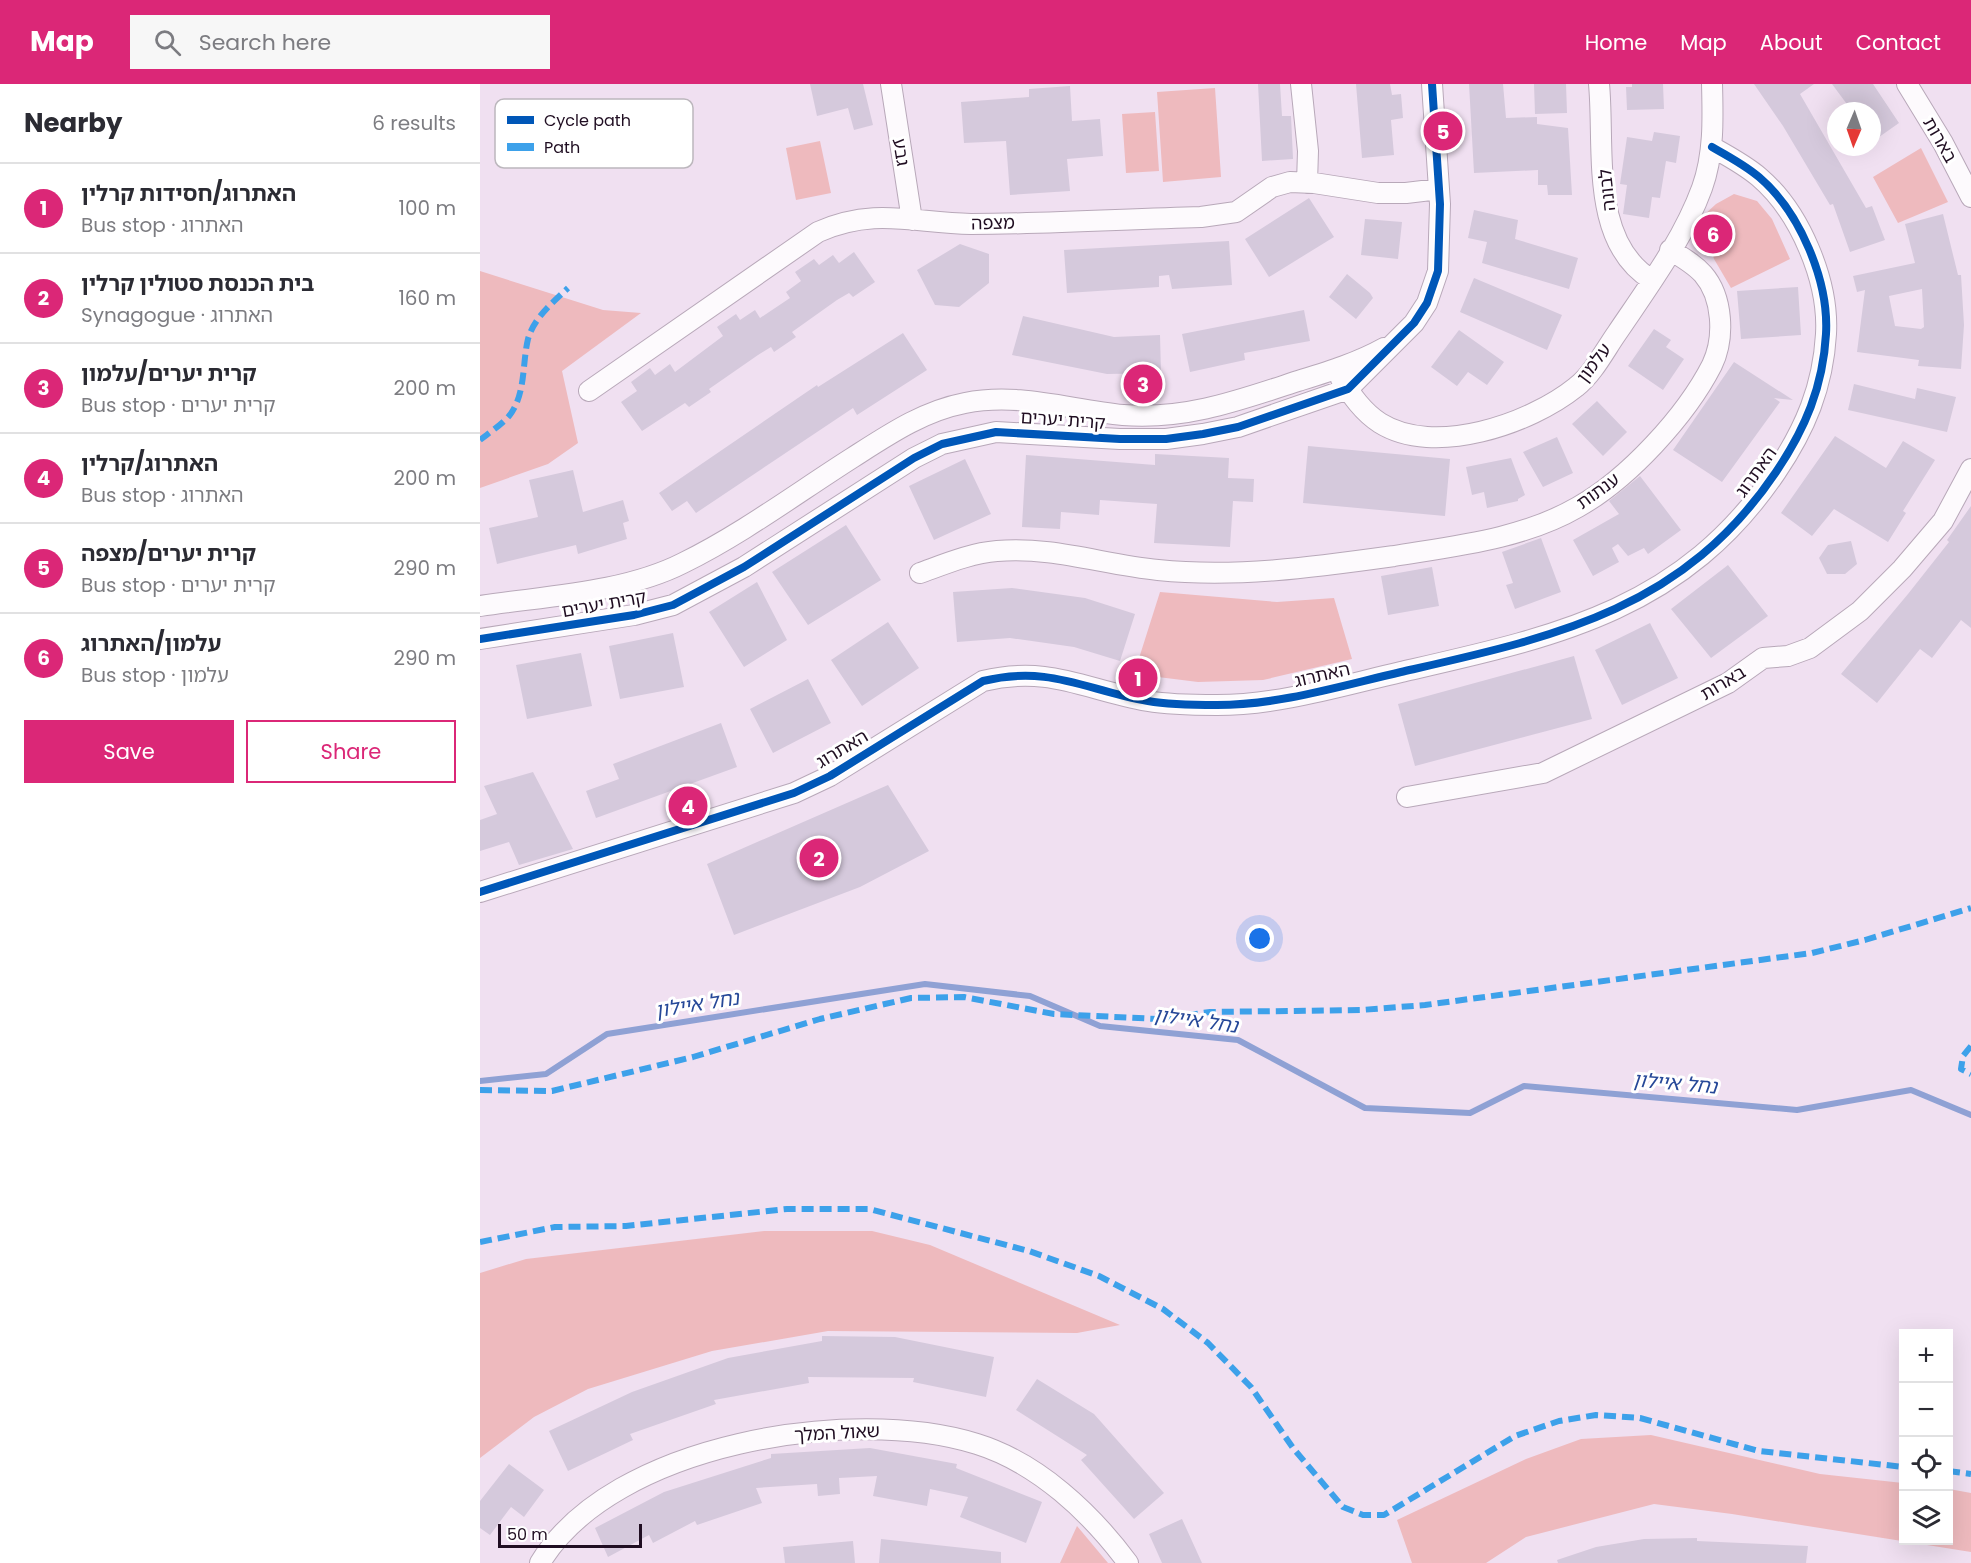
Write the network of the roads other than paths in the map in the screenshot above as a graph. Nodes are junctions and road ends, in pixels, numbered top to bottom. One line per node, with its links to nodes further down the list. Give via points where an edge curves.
1 (891, 84): 11 (street, גבע)
2 (1301, 84): 8 (street)
3 (1432, 84): 9 (street, קרית יערים)
4 (1599, 84): 13 (street, לבונה, via 1607,210 1625,252 1641,273)
5 (1712, 84): 7 (street, עלמון)
6 (1907, 84): 10 (street, בארות)
7 (1712, 147): 12 (street, עלמון, via 1702,188); 23 (street, האתרוג, via 1761,179 1795,222 1817,267 1826,298 1825,343 1812,411 1790,451 1733,525 1671,579 1568,630 1272,701 1219,705 1149,702 1038,674 983,681 830,776 794,793)
8 (1307, 183): 9 (street, מצפה, via 1378,193); 11 (street, מצפה, via 1290,182 1272,188 1236,212 1201,217 972,224)
9 (1439, 189): 14 (street, קרית יערים, via 1438,272 1421,313)
10 (1971, 197)
11 (912, 220): 17 (street, מצפה, via 865,218 818,232)
12 (1670, 250): 13 (street, עלמון); 19 (street, ענתות, via 1703,275 1714,294 1720,318 1719,343 1712,364 1686,405 1648,449 1608,488 1568,512 1501,536 1442,548 1251,573 1157,570 1041,552 997,550)
13 (1652, 280): 16 (street, עלמון, via 1578,386 1540,409 1493,429 1431,437 1406,434 1364,411)
14 (1396, 340): 15 (street, קרית יערים); 16 (street, קרית יערים)
15 (1334, 369): 16 (street, עלמון); 20 (street, קרית יערים, via 1212,410 1177,416 1124,415 1024,400 963,403 898,429 662,574)
16 (1348, 389): 21 (street, קרית יערים, via 1238,427 1203,434 1120,439 996,432 942,444 744,567 673,605 634,615)
17 (589, 391)
18 (1971, 469): 22 (street, בארות, via 1943,521 1902,569 1860,611 1810,648 1788,656 1763,658 1728,683 1543,773)
19 (920, 573)
20 (480, 606)
21 (480, 639)
22 (1407, 797)
23 (480, 892)
24 (540, 1563): 25 (street, שאול המלך, via 588,1512 669,1466 760,1440 824,1430 861,1429 945,1437 977,1444 1015,1460 1049,1483 1109,1536)
25 (1128, 1563)

